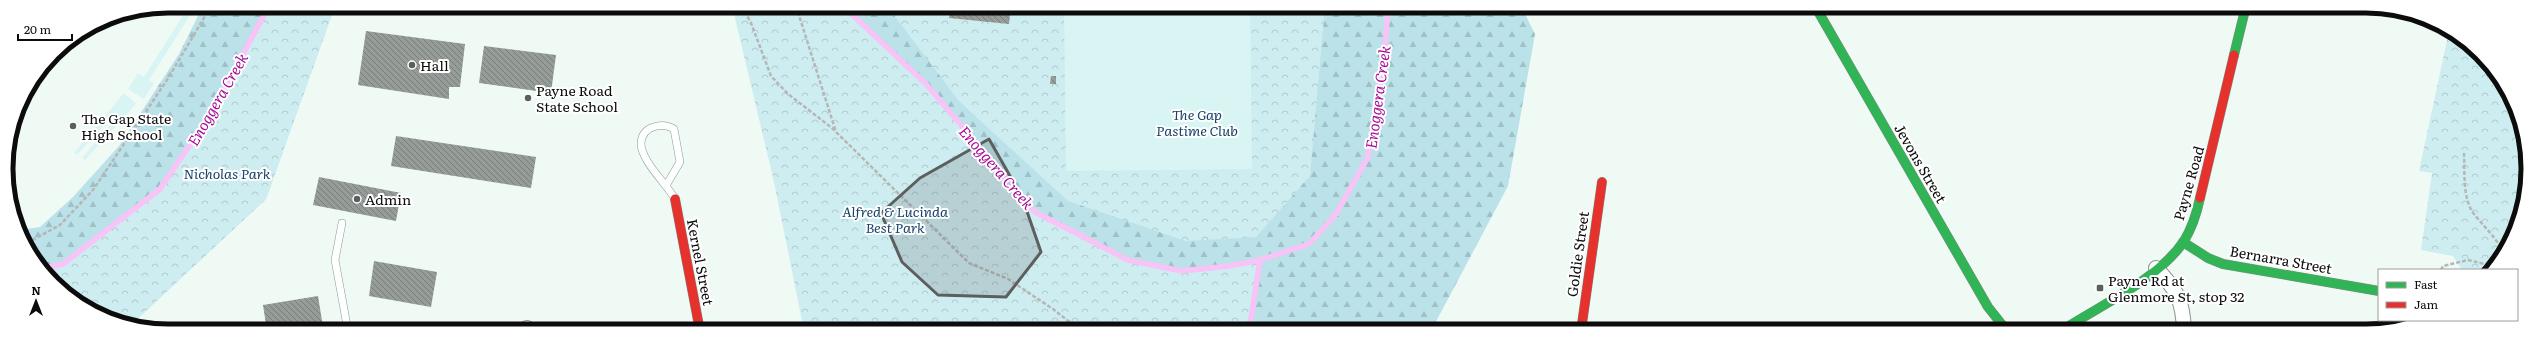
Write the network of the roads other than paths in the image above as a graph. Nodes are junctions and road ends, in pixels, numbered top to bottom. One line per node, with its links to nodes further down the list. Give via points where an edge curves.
1 (1819, 13): 13 (street, Jevons Street, via 1988,307)
2 (2244, 13): 7 (street, Payne Road, via 2197,211)
3 (1602, 182): 12 (street, Goldie Street)
4 (667, 184): 4 (lane, via 645,159 641,144 643,134 651,127 661,125 674,129 680,162); 5 (lane)
5 (675, 199): 11 (street, Kernel Street)
6 (342, 223): 10 (lane, via 335,260)
7 (2182, 242): 8 (street, Payne Road); 9 (street, Bernarra Street, via 2223,264)
8 (2156, 268): 14 (street, Payne Road); 15 (street, via 2176,291 2182,307)
9 (2378, 291)
10 (347, 324)
11 (699, 324)
12 (1581, 324)
13 (2001, 324)
14 (2072, 324)
15 (2183, 324)

